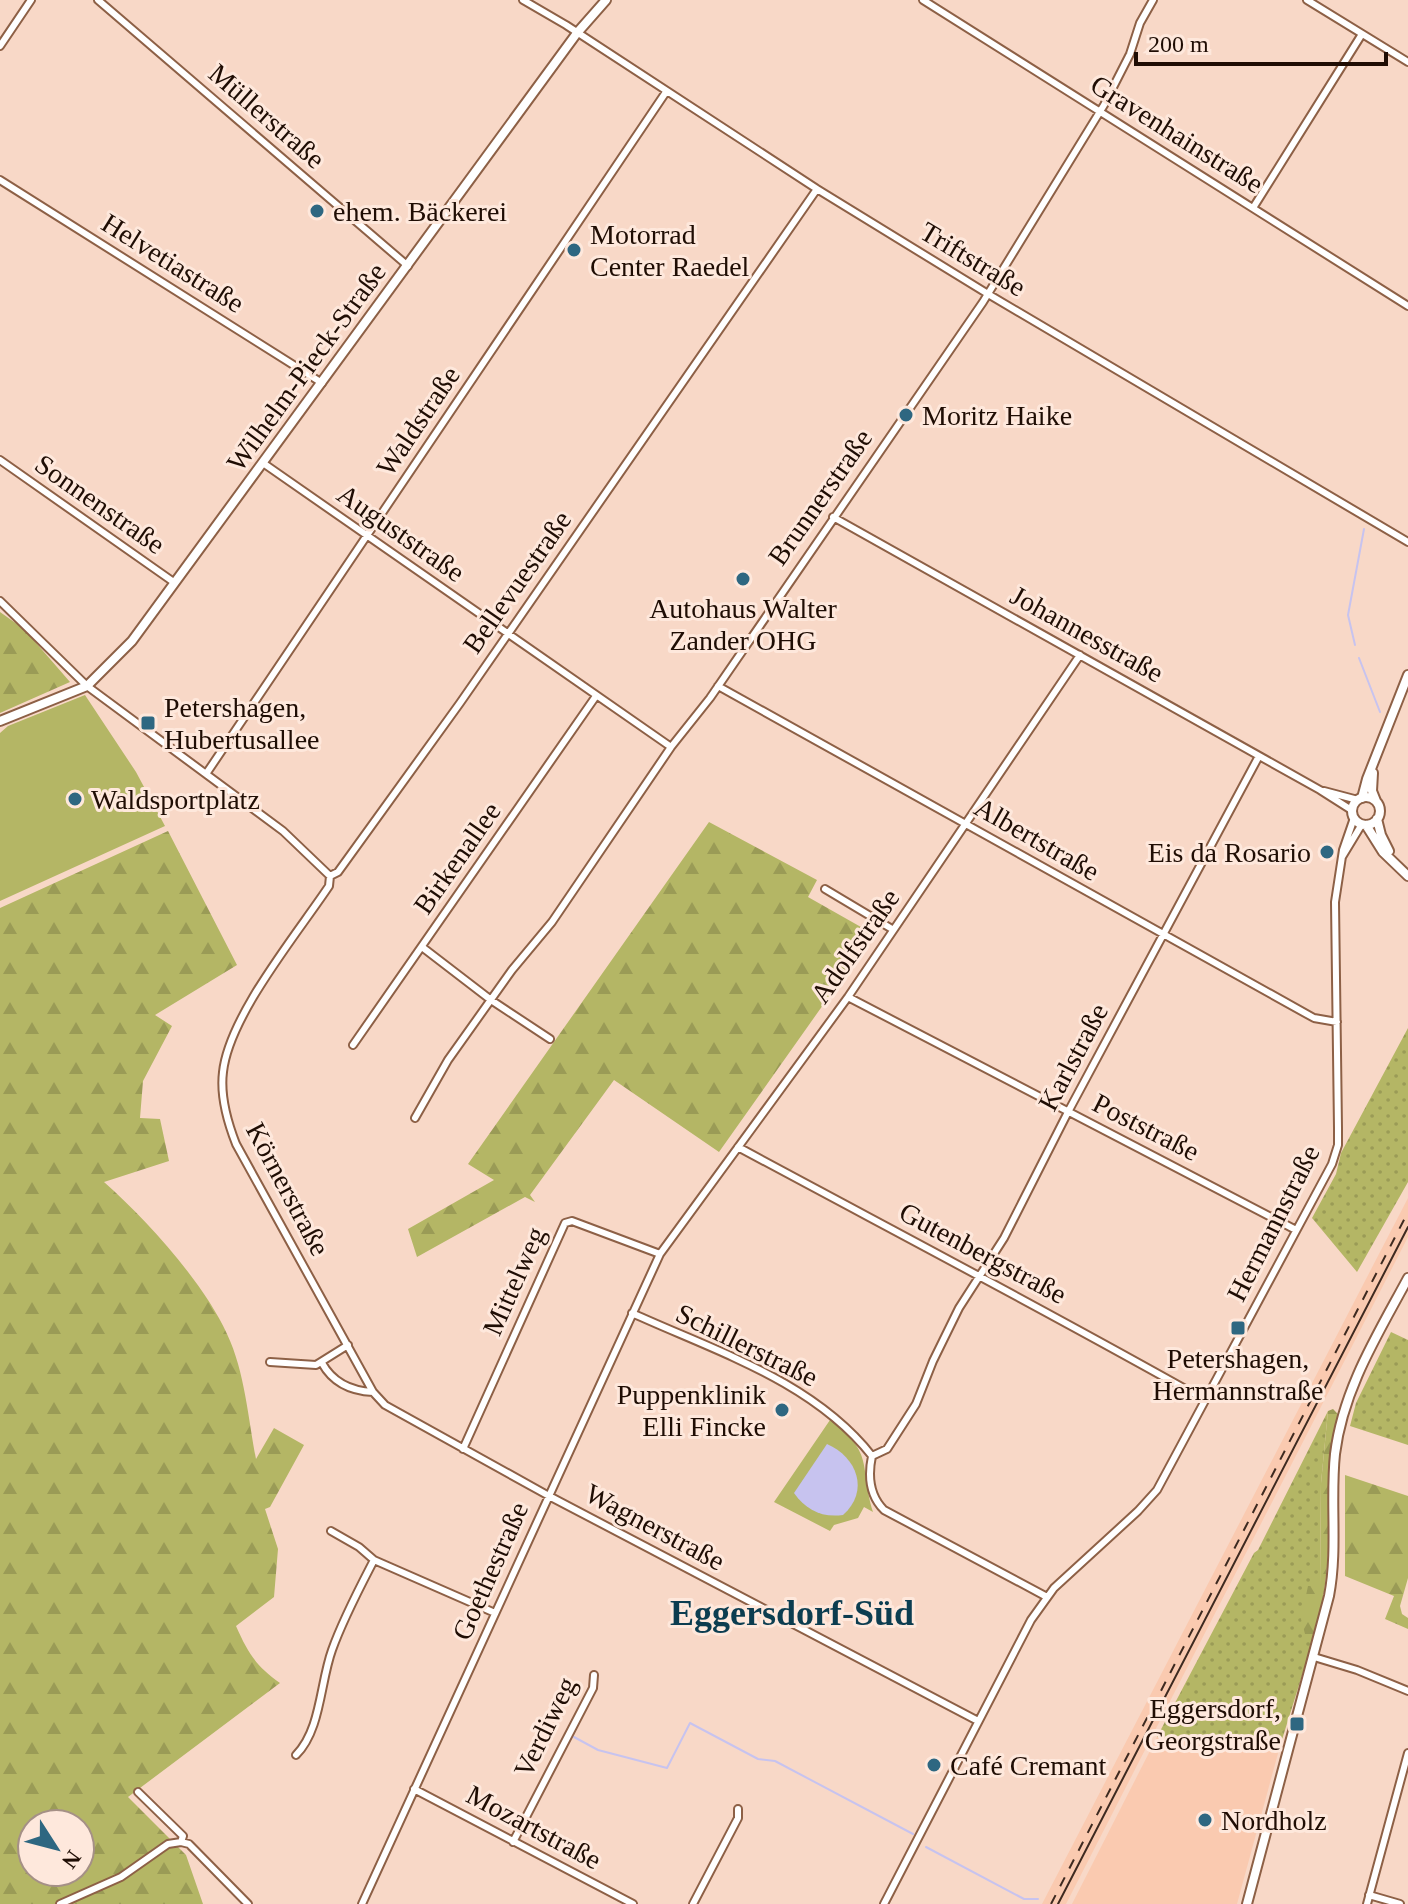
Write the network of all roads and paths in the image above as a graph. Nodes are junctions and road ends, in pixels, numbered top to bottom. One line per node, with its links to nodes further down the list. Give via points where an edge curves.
1 (31, 0): 10 (street)
2 (98, 0): 17 (street, Müllerstraße)
3 (523, 0): 8 (street, Triftstraße)
4 (606, 0): 8 (street, Wilhelm-Pieck-Straße)
5 (923, 0): 13 (street, Gravenhainstraße)
6 (1153, 0): 13 (street, Brunnerstraße)
7 (1307, 0): 9 (street)
8 (577, 33): 12 (street, Triftstraße); 17 (street, Wilhelm-Pieck-Straße)
9 (1362, 34): 11 (street); 16 (street)
10 (0, 46)
11 (1408, 62)
12 (666, 92): 15 (street, Triftstraße); 24 (street, Waldstraße)
13 (1100, 112): 16 (street, Gravenhainstraße); 18 (street, Brunnerstraße)
14 (0, 180): 20 (street, Helvetiastraße)
15 (817, 189): 18 (street, Triftstraße); 28 (street, Bellevuestraße)
16 (1253, 208): 19 (street, Gravenhainstraße)
17 (408, 266): 20 (street, Wilhelm-Pieck-Straße)
18 (988, 294): 23 (street, Brunnerstraße); 25 (street, Triftstraße)
19 (1408, 306)
20 (322, 383): 22 (street, Wilhelm-Pieck-Straße)
21 (0, 460): 26 (street, Sonnenstraße)
22 (263, 463): 24 (street, Auguststraße); 26 (street, Wilhelm-Pieck-Straße)
23 (833, 517): 29 (street, Johannesstraße); 32 (street, Brunnerstraße)
24 (366, 536): 28 (street, Auguststraße); 38 (street, Waldstraße)
25 (1408, 542)
26 (175, 583): 31 (street, Wilhelm-Pieck-Straße, via 126,649)
27 (0, 601): 31 (street)
28 (508, 634): 33 (street, Auguststraße); 46 (street, Bellevuestraße, via 343,866)
29 (1080, 655): 36 (street, Johannesstraße); 44 (street, Adolfstraße)
30 (1408, 675): 37 (street)
31 (87, 686): 34 (street, Wilhelm-Pieck-Straße); 38 (street)
32 (718, 686): 35 (street, Brunnerstraße); 44 (street, Albertstraße)
33 (596, 696): 35 (street, Auguststraße); 51 (street, Birkenallee)
34 (3, 722)
35 (671, 747): 54 (street, Brunnerstraße, via 552,922)
36 (1259, 756): 39 (street, Johannesstraße); 50 (street, Karlstraße)
37 (1374, 764): 40 (street); 41 (street)
38 (206, 774): 46 (street, via 283,831)
39 (1320, 790): 40 (street, Johannesstraße); 42 (street, Johannesstraße)
40 (1360, 799): 41 (street); 42 (street)
41 (1376, 801): 43 (street)
42 (1359, 819): 43 (street); 45 (street); 55 (street, Hermannstraße, via 1342,857 1335,902)
43 (1377, 819): 45 (street)
44 (966, 823): 49 (street, Adolfstraße); 50 (street, Albertstraße)
45 (1395, 862): 47 (street)
46 (330, 876): 53 (street, Bellevuestraße, via 329,886)
47 (1408, 876)
48 (825, 889): 49 (street)
49 (892, 929): 52 (street, Adolfstraße)
50 (1163, 935): 55 (street, Albertstraße, via 1314,1018); 58 (street, Karlstraße)
51 (422, 947): 54 (street); 57 (street, Birkenallee)
52 (848, 997): 58 (street, Poststraße); 60 (street, Adolfstraße)
53 (253, 998): 66 (street, Körnerstraße, via 225,1059 229,1126)
54 (491, 1000): 56 (street); 59 (street, Brunnerstraße)
55 (1337, 1022): 61 (street, Hermannstraße, via 1336,1154)
56 (550, 1039)
57 (353, 1045)
58 (1068, 1112): 61 (street, Poststraße); 63 (street, Karlstraße, via 1004,1238)
59 (415, 1118)
60 (738, 1147): 62 (street, Adolfstraße); 63 (street, Gutenbergstraße)
61 (1296, 1230): 70 (street, Hermannstraße)
62 (659, 1254): 65 (street, Goethestraße); 71 (street, Mittelweg, via 572,1221 565,1223)
63 (978, 1277): 70 (street, Gutenbergstraße); 72 (street, Karlstraße, via 916,1404 887,1449)
64 (1408, 1278): 78 (street, via 1359,1372 1341,1420 1330,1594)
65 (632, 1313): 72 (street, Schillerstraße, via 790,1386 842,1422); 73 (street, Goethestraße)
66 (348, 1345): 68 (street); 69 (street, Körnerstraße)
67 (270, 1362): 68 (street)
68 (322, 1363): 69 (street, Wagnerstraße, via 344,1386)
69 (373, 1392): 71 (street, Wagnerstraße, via 385,1405)
70 (1205, 1400): 76 (street, Hermannstraße, via 1157,1490)
71 (463, 1449): 73 (street, Wagnerstraße)
72 (872, 1456): 76 (street, via 871,1486 884,1510)
73 (549, 1496): 77 (street, Goethestraße); 81 (street, Wagnerstraße)
74 (331, 1531): 75 (street)
75 (374, 1560): 77 (street); 83 (street, via 331,1651 314,1718)
76 (1047, 1597): 81 (street, Hermannstraße)
77 (495, 1613): 84 (street, Goethestraße)
78 (1314, 1657): 80 (street); 96 (street)
79 (594, 1675): 88 (street, Verdiweg, via 593,1688)
80 (1408, 1691)
81 (978, 1721): 95 (street, Hermannstraße)
82 (1408, 1753): 89 (street)
83 (296, 1755)
84 (414, 1789): 88 (street, Mozartstraße); 92 (street, Goethestraße)
85 (138, 1792): 87 (street, via 182,1835)
86 (738, 1809): 94 (street)
87 (181, 1842): 90 (street, via 168,1844 121,1877); 91 (street)
88 (513, 1842): 93 (street, Mozartstraße)
89 (1369, 1895): 97 (street); 98 (street)
90 (60, 1904)
91 (248, 1904)
92 (362, 1904)
93 (633, 1904)
94 (693, 1904)
95 (884, 1904)
96 (1247, 1904)
97 (1367, 1904)
98 (1400, 1904)

